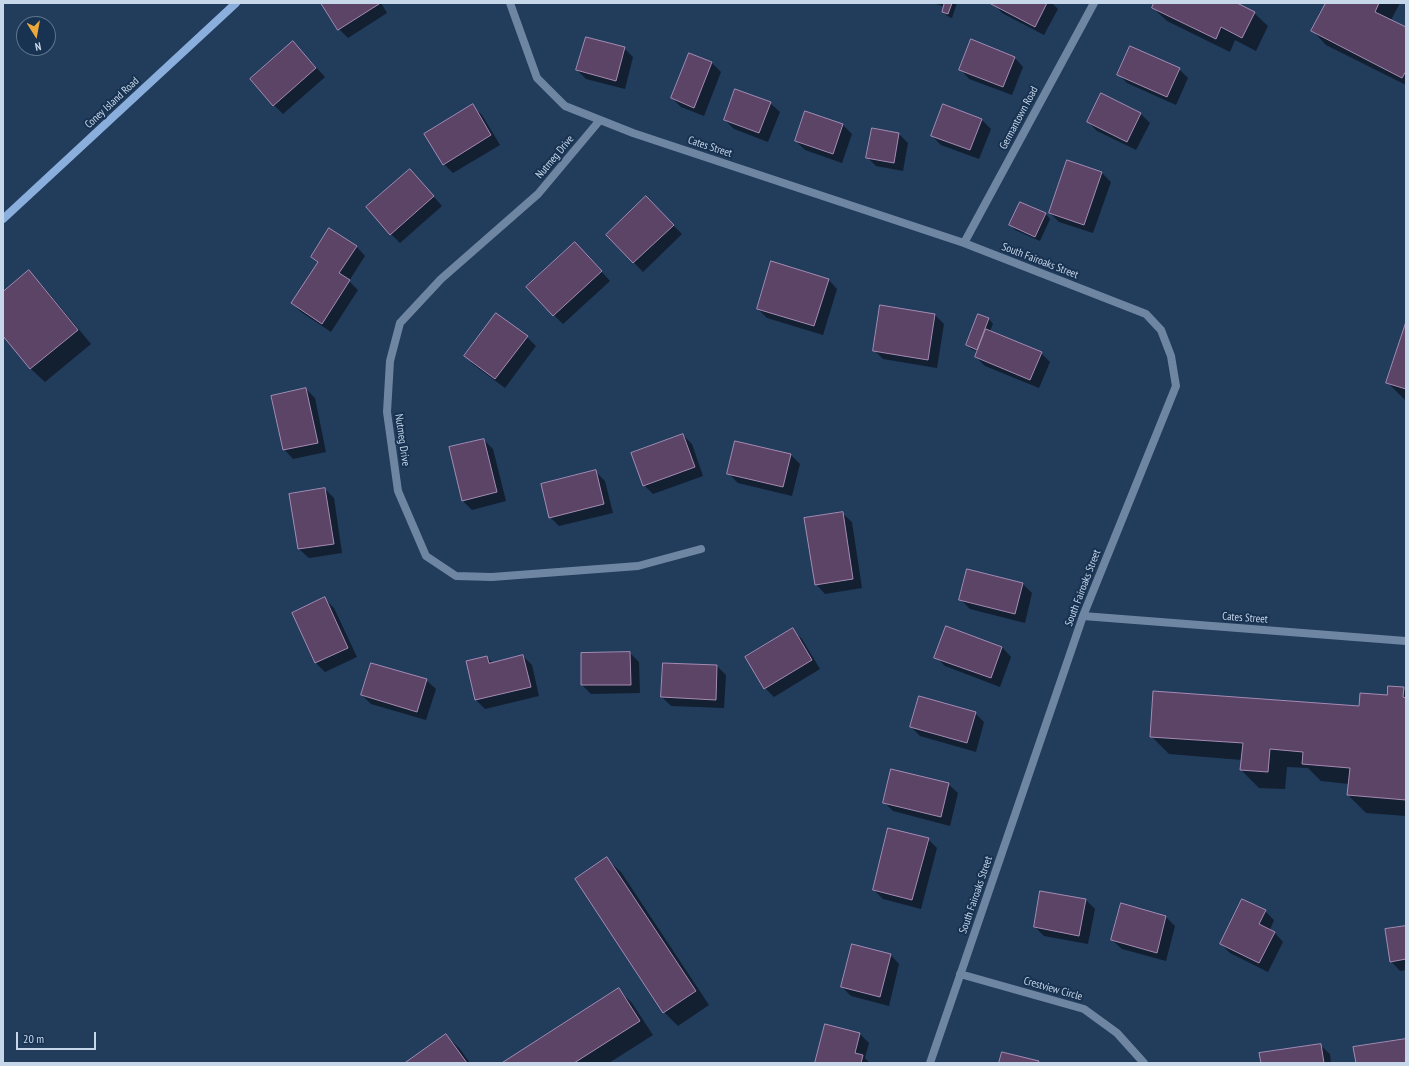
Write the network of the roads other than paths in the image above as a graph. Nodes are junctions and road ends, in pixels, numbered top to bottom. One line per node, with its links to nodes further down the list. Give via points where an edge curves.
1 (236, 3): 5 (street, Coney Island Road)
2 (510, 3): 4 (street, Cates Street, via 537,78 565,106)
3 (1094, 3): 6 (street, Germantown Road)
4 (600, 120): 6 (street, Cates Street); 7 (street, Nutmeg Drive, via 538,194 441,279 400,323 390,361 387,412 398,491 426,556 456,576 492,577 638,566)
5 (3, 219)
6 (964, 243): 8 (street, South Fairoaks Street, via 1146,314 1162,330 1171,356 1176,386)
7 (701, 548)
8 (1083, 616): 9 (street, Cates Street); 10 (street, South Fairoaks Street)
9 (1406, 641)
10 (960, 974): 11 (street, South Fairoaks Street); 12 (street, Crestview Circle, via 1084,1009 1118,1033)
11 (930, 1063)
12 (1144, 1063)

